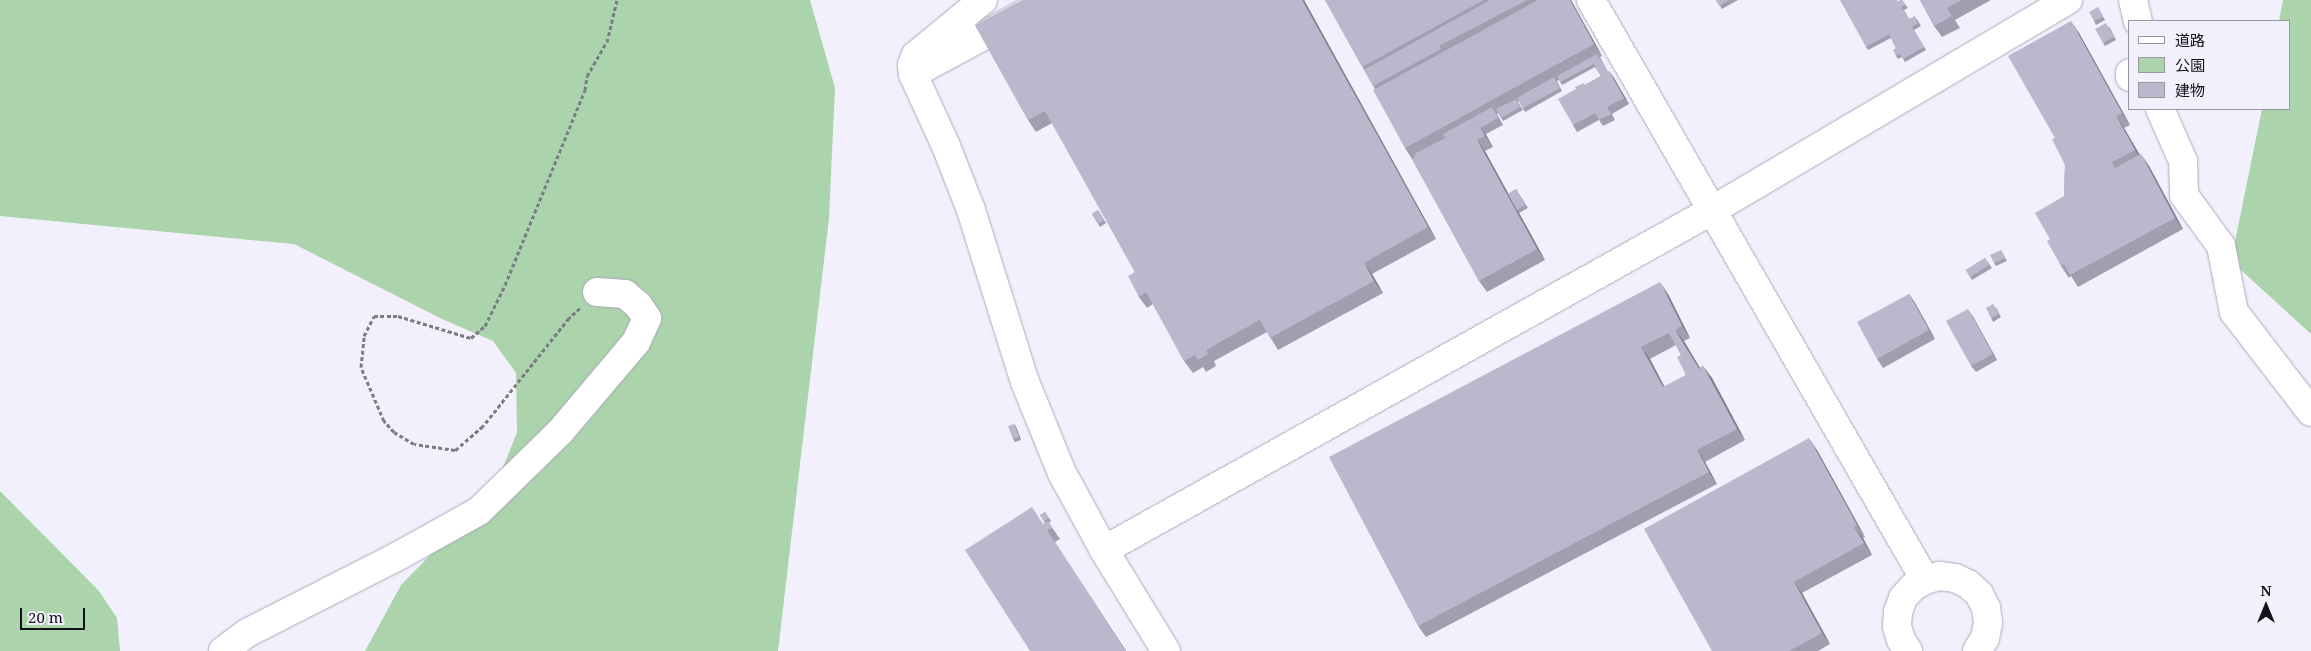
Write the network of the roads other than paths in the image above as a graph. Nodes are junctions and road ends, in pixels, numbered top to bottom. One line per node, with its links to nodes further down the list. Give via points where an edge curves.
1 (983, 0): 7 (street, via 916,55)
2 (1050, 0): 7 (street)
3 (1590, 0): 9 (street)
4 (2068, 0): 9 (street)
5 (2133, 0): 6 (street)
6 (2138, 20)
7 (913, 74): 12 (street, via 971,210 1025,382 1062,473)
8 (2160, 110): 11 (street, via 2184,161 2184,195 2221,246 2234,312)
9 (1711, 211): 12 (street); 13 (street)
10 (597, 292): 14 (street, via 625,294 638,305 647,318 636,342 560,432 479,511 248,633)
11 (2311, 412)
12 (1104, 550): 15 (street)
13 (1925, 580): 16 (street, via 1903,598 1898,612 1897,626); 17 (street, via 1940,576 1955,578 1979,594 1986,608 1988,623 1985,638)
14 (223, 651)
15 (1166, 651)
16 (1908, 651)
17 (1977, 651)

